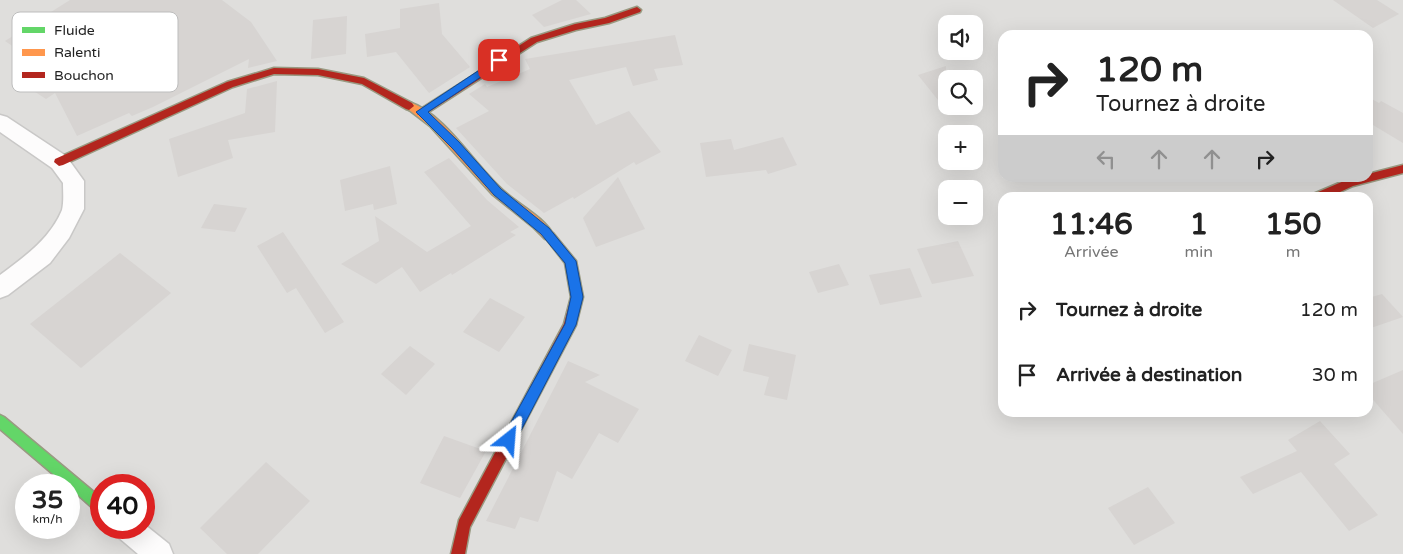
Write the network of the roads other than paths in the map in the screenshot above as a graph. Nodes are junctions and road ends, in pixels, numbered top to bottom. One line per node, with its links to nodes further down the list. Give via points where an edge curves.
1 (637, 10): 2 (street, via 606,22 534,40)
2 (421, 112): 4 (street, via 364,80 318,72 274,71 230,84); 14 (street, via 456,145 497,192 545,231 570,261 577,297 570,325 464,525)
3 (0, 122): 4 (street)
4 (59, 162): 9 (street, via 74,181 73,210 42,256)
5 (1403, 168): 6 (street)
6 (1373, 176)
7 (1351, 182): 8 (street)
8 (1328, 192)
9 (0, 288)
10 (0, 421): 11 (street)
11 (90, 497)
12 (141, 539): 13 (street)
13 (159, 554)
14 (458, 554)

